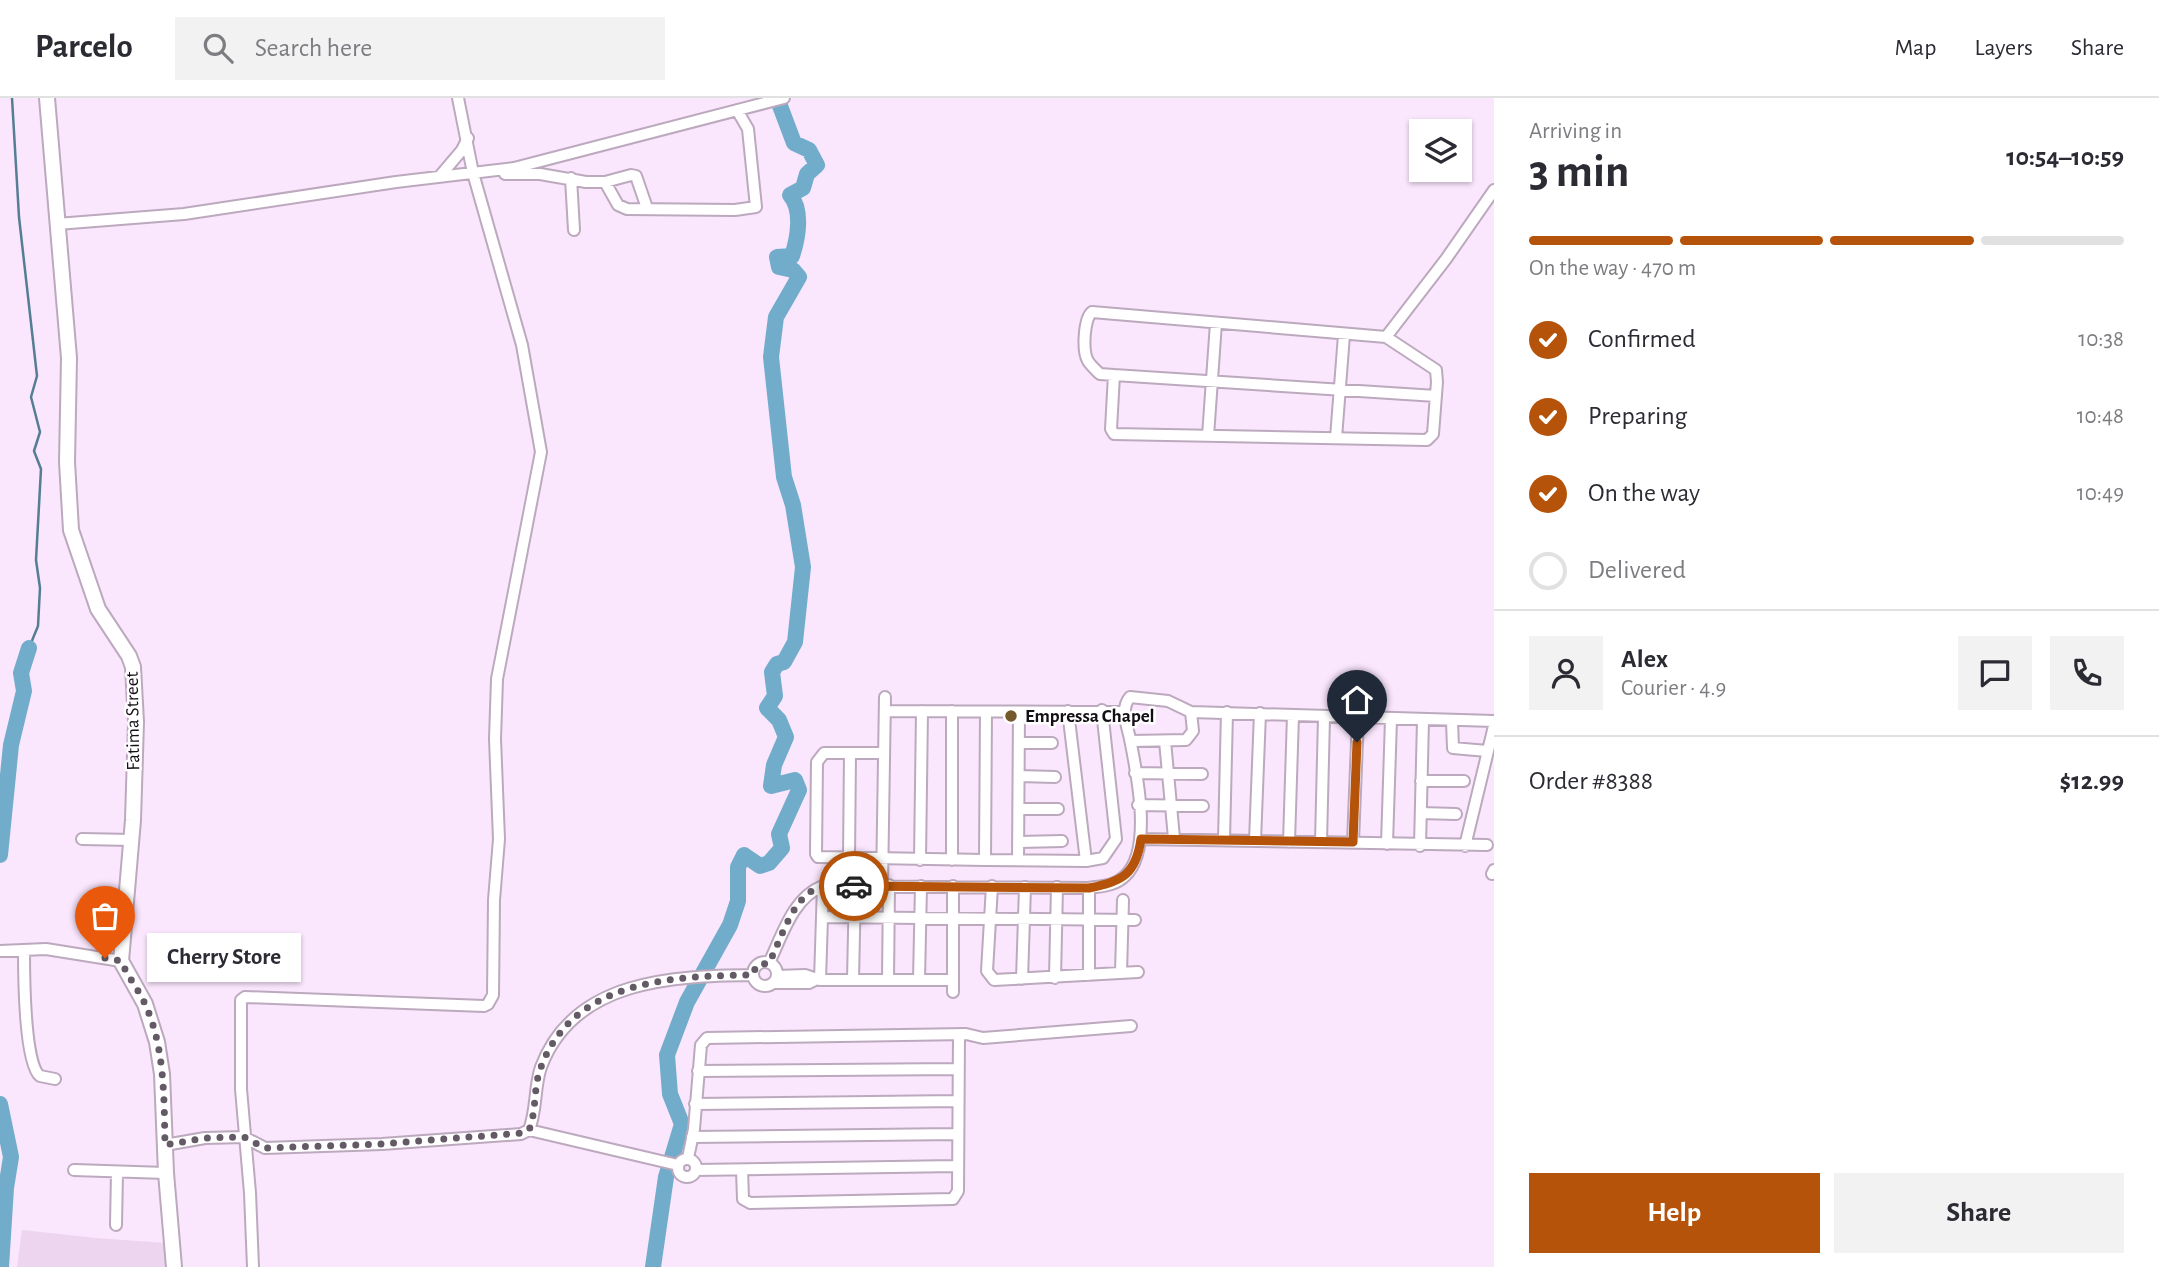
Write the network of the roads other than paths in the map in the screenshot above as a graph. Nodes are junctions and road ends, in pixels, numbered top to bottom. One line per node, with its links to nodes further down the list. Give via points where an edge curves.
1 (47, 98): 13 (street, Fatima Street)
2 (458, 98): 5 (street)
3 (785, 98): 4 (street)
4 (737, 110): 6 (street); 12 (street, via 748,129 756,207)
5 (468, 138): 7 (street); 8 (street)
6 (495, 171): 7 (street); 9 (street)
7 (473, 173): 8 (street); 133 (street, via 522,345 541,452 496,688 499,839 492,999 484,1006 245,997 239,1007)
8 (440, 176): 13 (street, via 184,214)
9 (572, 178): 10 (street); 14 (street)
10 (605, 182): 12 (street, via 622,208); 12 (street, via 636,176)
11 (1494, 190): 17 (street)
12 (647, 208)
13 (57, 225): 67 (street, Fatima Street, via 69,358 71,530 98,609 133,667)
14 (574, 230)
15 (1216, 323): 16 (street); 18 (street, via 1089,313 1087,360 1100,374); 19 (street)
16 (1344, 335): 17 (street); 20 (street)
17 (1387, 337): 21 (street, via 1436,370)
18 (1114, 375): 19 (street); 22 (street, via 1114,434)
19 (1212, 380): 20 (street); 22 (street)
20 (1341, 388): 21 (street); 23 (street)
21 (1436, 396): 23 (street, via 1433,434 1427,440)
22 (1208, 436): 23 (street)
23 (1336, 438)
24 (885, 697): 26 (street)
25 (1102, 710): 29 (street); 31 (street); 85 (street, via 1116,839 1103,858)
26 (886, 711): 27 (street); 49 (street)
27 (922, 711): 28 (street); 81 (street)
28 (952, 711): 30 (street); 82 (street)
29 (1068, 711): 34 (street); 85 (street)
30 (986, 712): 34 (street); 83 (street)
31 (1124, 712): 32 (street, via 1135,696); 43 (street)
32 (1191, 712): 33 (street); 44 (street, via 1190,736)
33 (1227, 712): 35 (street); 68 (street)
34 (1019, 713): 45 (street)
35 (1260, 713): 36 (street); 70 (street)
36 (1293, 715): 37 (street); 72 (street)
37 (1324, 717): 38 (street); 73 (street)
38 (1357, 717): 39 (street); 74 (street)
39 (1391, 719): 40 (street); 75 (street)
40 (1423, 720): 41 (street); 55 (street)
41 (1452, 721): 42 (street); 47 (street, via 1453,748)
42 (1494, 723): 47 (street)
43 (1131, 741): 44 (street); 51 (street)
44 (1165, 741): 50 (street)
45 (1019, 743): 46 (street); 53 (street)
46 (1052, 743)
47 (1487, 751): 78 (street)
48 (850, 753): 49 (street); 80 (street); 80 (street, via 824,753 817,762 816,854)
49 (884, 753): 79 (street)
50 (1168, 772): 51 (street); 52 (street); 58 (street)
51 (1135, 773): 57 (street)
52 (1202, 774)
53 (1019, 776): 54 (street); 60 (street)
54 (1055, 776)
55 (1421, 781): 56 (street); 62 (street)
56 (1464, 781)
57 (1138, 805): 58 (street); 66 (street)
58 (1170, 805): 59 (street); 64 (street)
59 (1203, 806)
60 (1020, 809): 61 (street); 71 (street)
61 (1058, 809)
62 (1421, 813): 63 (street); 77 (street)
63 (1456, 814)
64 (1174, 838): 66 (street); 68 (street)
65 (82, 839): 67 (street)
66 (1141, 839): 94 (street, via 1135,863 1125,876 1115,884)
67 (132, 840): 109 (street, Fatima Street)
68 (1224, 840): 70 (street)
69 (1062, 841): 71 (street)
70 (1255, 841): 72 (street)
71 (1020, 842): 84 (street)
72 (1289, 842): 73 (street)
73 (1321, 842): 74 (street)
74 (1353, 842): 75 (street)
75 (1387, 844): 77 (street)
76 (1487, 845): 78 (street)
77 (1420, 846): 78 (street)
78 (1465, 846)
79 (882, 858): 80 (street); 81 (street); 86 (street)
80 (849, 859)
81 (920, 860): 82 (street)
82 (952, 860): 83 (street)
83 (985, 860): 84 (street)
84 (1018, 860): 85 (street)
85 (1086, 861)
86 (886, 885): 88 (street); 89 (street); 100 (street)
87 (823, 886): 88 (street); 97 (street); 110 (street, via 798,904)
88 (855, 886): 98 (street)
89 (921, 886): 90 (street); 99 (street)
90 (953, 886): 91 (street); 96 (street)
91 (992, 886): 92 (street); 101 (street)
92 (1025, 887): 93 (street); 102 (street)
93 (1057, 887): 94 (street); 103 (street)
94 (1089, 888): 104 (street)
95 (1123, 900): 105 (street)
96 (954, 916): 99 (street); 101 (street); 122 (street)
97 (822, 917): 98 (street); 117 (street)
98 (854, 917): 100 (street); 119 (street)
99 (921, 917): 100 (street); 121 (street)
100 (888, 918): 120 (street)
101 (990, 919): 102 (street); 118 (street, via 989,976)
102 (1023, 919): 103 (street); 118 (street)
103 (1057, 919): 104 (street); 115 (street)
104 (1089, 919): 105 (street); 114 (street)
105 (1122, 920): 106 (street); 112 (street)
106 (1135, 920)
107 (24, 950): 108 (street); 109 (street); 128 (street, via 33,1065 35,1073)
108 (0, 951)
109 (121, 961): 135 (street, via 145,1004 157,1042)
110 (769, 963): 113 (street, via 757,965); 116 (street, via 775,968)
111 (1138, 972): 112 (street)
112 (1121, 973): 114 (street)
113 (752, 975): 116 (street, via 763,986); 131 (street, via 690,976 623,989 603,998 568,1025 550,1048 540,1069)
114 (1088, 975): 115 (street)
115 (1055, 978): 118 (street)
116 (775, 979): 117 (street, via 809,983)
117 (818, 979): 119 (street)
118 (1023, 979)
119 (853, 980): 120 (street)
120 (888, 980): 121 (street)
121 (919, 980): 122 (street)
122 (953, 980): 123 (street)
123 (953, 992)
124 (1131, 1026): 125 (street, via 984,1038)
125 (959, 1035): 126 (street); 127 (street, via 712,1037 701,1045)
126 (958, 1069): 127 (street); 129 (street)
127 (698, 1071): 130 (street)
128 (55, 1079)
129 (958, 1101): 130 (street); 132 (street)
130 (695, 1104): 134 (street)
131 (529, 1130): 133 (street, via 382,1144 265,1148); 136 (street)
132 (956, 1134): 134 (street); 137 (street)
133 (244, 1137): 135 (street); 145 (street)
134 (692, 1137): 136 (street)
135 (165, 1145): 142 (street)
136 (680, 1163): 139 (street, via 694,1161); 139 (street, via 678,1171 683,1176 692,1176)
137 (956, 1166): 140 (street); 140 (street, via 958,1191 948,1201 750,1203 743,1199)
138 (74, 1170): 141 (street)
139 (696, 1170): 140 (street)
140 (741, 1170)
141 (117, 1173): 142 (street); 143 (street)
142 (166, 1173): 144 (street)
143 (116, 1225)
144 (174, 1267)
145 (253, 1267)

